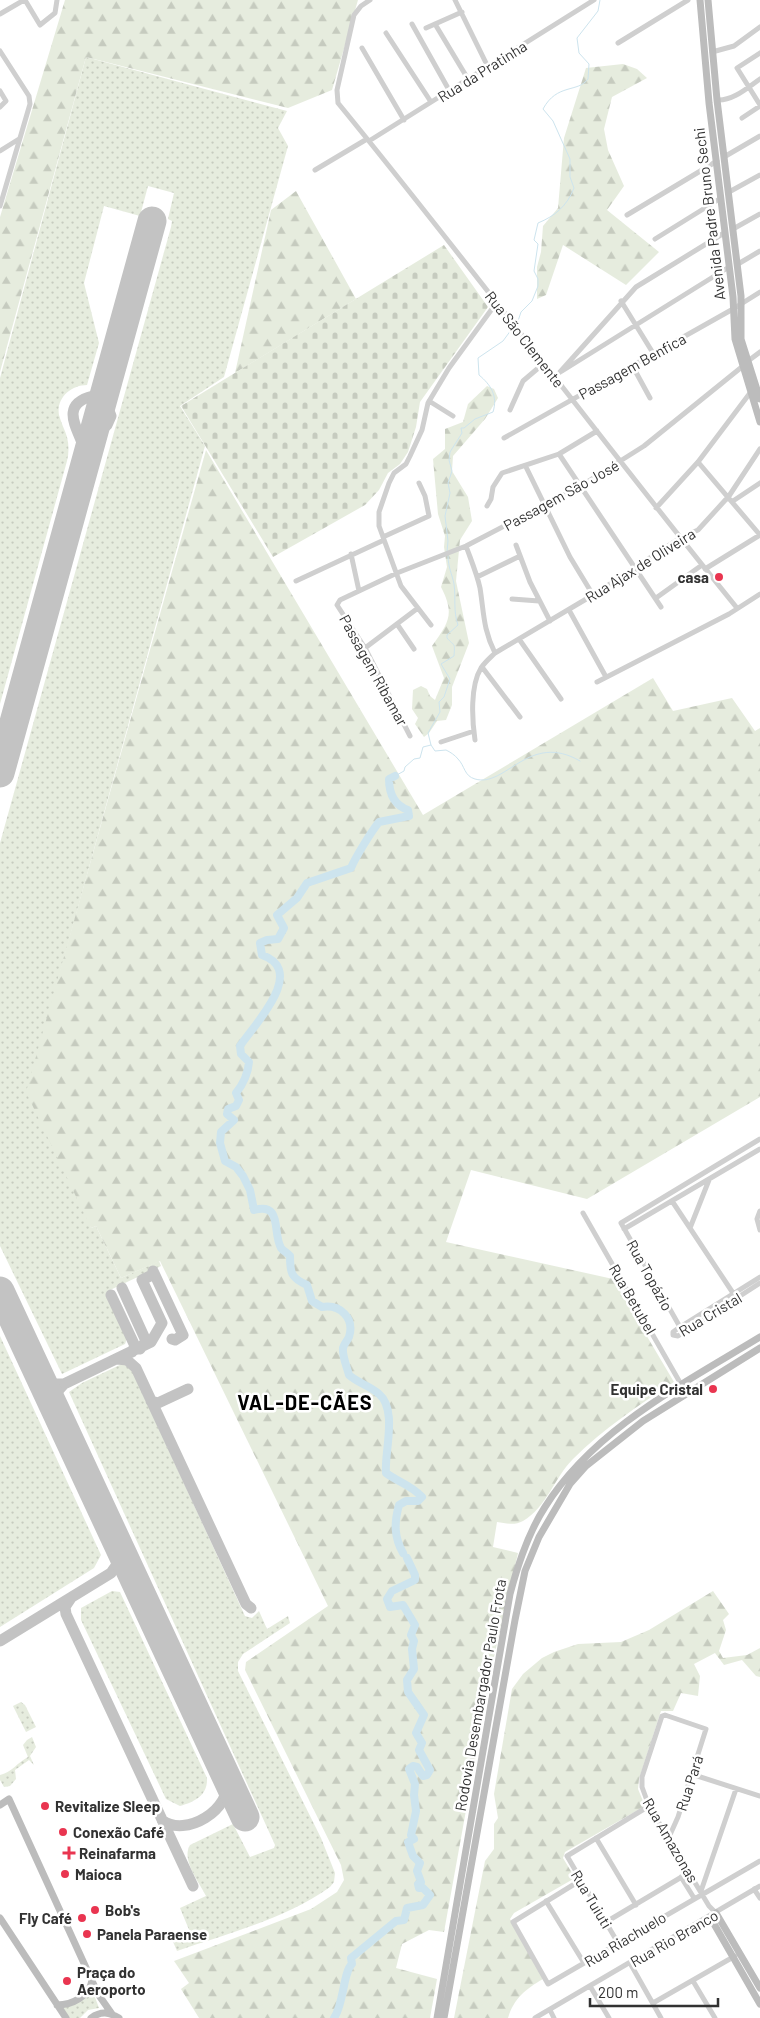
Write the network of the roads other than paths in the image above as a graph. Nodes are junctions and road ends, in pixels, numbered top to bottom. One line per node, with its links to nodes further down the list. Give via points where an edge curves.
1 (25, 0): 2 (street, via 40,25 55,13); 10 (street)
2 (57, 0)
3 (370, 0): 35 (street, Rua São Clemente, via 354,15 336,97)
4 (455, 0): 9 (street)
5 (594, 0): 21 (street, Rua da Pratinha)
6 (688, 0): 16 (street)
7 (700, 0): 38 (street, Avenida Padre Bruno Sechi)
8 (708, 0): 19 (street, Avenida Padre Bruno Sechi)
9 (462, 12): 12 (street); 21 (street)
10 (0, 14)
11 (412, 24): 25 (street)
12 (435, 24): 14 (street); 22 (street)
13 (760, 27): 19 (street, via 734,46)
14 (426, 28)
15 (386, 33): 28 (street)
16 (618, 43)
17 (362, 48): 32 (street)
18 (0, 51): 34 (street, via 30,100)
19 (712, 52): 27 (street, Avenida Padre Bruno Sechi)
20 (760, 53): 24 (street, via 738,66)
21 (488, 67): 22 (street, Rua da Pratinha)
22 (468, 79): 25 (street, Rua da Pratinha)
23 (760, 79): 24 (street)
24 (749, 87): 27 (street, via 726,100); 29 (street)
25 (449, 90): 28 (street, Rua da Pratinha)
26 (0, 91): 30 (street, via 5,99 5,104)
27 (717, 100): 37 (street, Avenida Padre Bruno Sechi)
28 (431, 102): 32 (street, Rua da Pratinha)
29 (760, 105): 31 (street)
30 (0, 107)
31 (742, 118)
32 (404, 120): 35 (street, Rua da Pratinha)
33 (760, 136): 37 (street)
34 (19, 139): 36 (street); 43 (street)
35 (368, 140): 39 (street, Rua da Pratinha); 53 (street, Rua São Clemente)
36 (0, 151)
37 (724, 157): 41 (street, Avenida Padre Bruno Sechi)
38 (717, 161): 42 (street, Avenida Padre Bruno Sechi); 45 (street)
39 (315, 170)
40 (760, 176): 41 (street)
41 (729, 192): 46 (street, Avenida Padre Bruno Sechi)
42 (721, 198): 47 (street, Avenida Padre Bruno Sechi); 48 (street)
43 (0, 203)
44 (760, 214): 46 (street)
45 (627, 215)
46 (733, 229): 50 (street, Avenida Padre Bruno Sechi)
47 (724, 233): 51 (street, Avenida Padre Bruno Sechi); 54 (street, via 636,287)
48 (655, 239)
49 (760, 251): 50 (street)
50 (738, 264): 55 (street, Avenida Padre Bruno Sechi)
51 (728, 268): 56 (street, Avenida Padre Bruno Sechi); 57 (street)
52 (760, 292): 55 (street, Passagem Benfica)
53 (497, 302): 61 (street, Rua São Clemente); 69 (street)
54 (621, 302): 57 (street); 63 (street)
55 (742, 303): 56 (street, Passagem Benfica); 60 (street, Avenida Padre Bruno Sechi, via 740,326)
56 (734, 309): 59 (street, Passagem Benfica); 60 (street, Avenida Padre Bruno Sechi, via 735,339)
57 (636, 326): 59 (street); 63 (street)
58 (760, 352): 60 (street, Passagem São José)
59 (653, 354): 62 (street, Passagem Benfica)
60 (745, 363): 65 (street, Avenida Padre Bruno Sechi); 68 (street, Avenida Padre Bruno Sechi); 77 (street, Passagem São José)
61 (543, 364): 64 (street, Rua São Clemente); 70 (street, via 524,381)
62 (632, 365): 66 (street); 67 (street, Passagem Benfica)
63 (560, 372): 64 (street)
64 (554, 377): 67 (street, Rua São Clemente)
65 (750, 393): 72 (street, Avenida Padre Bruno Sechi); 78 (street)
66 (650, 398)
67 (572, 399): 73 (street, Rua São Clemente); 74 (street, Passagem Benfica)
68 (760, 399)
69 (429, 401): 71 (street); 88 (street, via 422,430 406,464 394,473 379,512)
70 (510, 410)
71 (453, 416)
72 (760, 422)
73 (597, 431): 76 (street); 77 (street, Rua São Clemente)
74 (504, 438)
75 (760, 449): 83 (street, Rua Ajax de Oliveira)
76 (559, 454): 79 (street); 82 (street)
77 (622, 462): 82 (street, Passagem São José); 86 (street, Rua São Clemente)
78 (698, 462): 83 (street); 86 (street)
79 (526, 467): 84 (street, via 510,469 499,476); 85 (street)
80 (420, 483): 88 (street, via 430,514 426,519)
81 (760, 483): 83 (street)
82 (579, 487): 85 (street, Passagem São José); 95 (street)
83 (731, 499): 87 (street); 89 (street, Rua Ajax de Oliveira, via 698,530)
84 (487, 506)
85 (545, 506): 91 (street, Passagem São José); 101 (street, via 570,558)
86 (656, 508): 89 (street, Rua São Clemente)
87 (760, 535): 94 (street)
88 (383, 538): 92 (street); 96 (street)
89 (680, 538): 94 (street, Rua São Clemente); 95 (street, Rua Ajax de Oliveira)
90 (516, 545): 93 (street)
91 (466, 546): 96 (street, Passagem São José); 97 (street)
92 (351, 554): 98 (street); 99 (street)
93 (520, 556): 97 (street); 104 (street)
94 (703, 567): 102 (street); 108 (street, Rua São Clemente)
95 (634, 568): 101 (street, Rua Ajax de Oliveira); 102 (street)
96 (396, 573): 99 (street, Passagem São José); 107 (street, via 401,586)
97 (477, 576): 116 (street, via 481,610)
98 (296, 581)
99 (359, 591): 105 (street, Passagem São José, via 340,600)
100 (760, 594): 108 (street)
101 (593, 595): 109 (street, Rua Ajax de Oliveira)
102 (656, 598): 106 (street)
103 (512, 599): 104 (street)
104 (539, 601): 110 (street)
105 (337, 605): 114 (street, Passagem Ribamar)
106 (661, 607)
107 (418, 608): 111 (street); 112 (street)
108 (737, 608): 118 (street)
109 (569, 610): 110 (street, Rua Ajax de Oliveira); 118 (street)
110 (550, 621): 113 (street, Rua Ajax de Oliveira)
111 (397, 624): 114 (street); 115 (street)
112 (431, 625)
113 (519, 639): 116 (street, Rua Ajax de Oliveira); 120 (street)
114 (364, 648): 123 (street, Passagem Ribamar)
115 (414, 648)
116 (495, 653): 117 (street, Rua Ajax de Oliveira)
117 (482, 667): 121 (street); 122 (street, via 476,681)
118 (606, 677): 119 (street)
119 (597, 682)
120 (561, 699)
121 (520, 717)
122 (474, 731): 124 (street); 125 (street)
123 (410, 736)
124 (475, 740)
125 (441, 742)
126 (758, 1140): 127 (street); 129 (street)
127 (760, 1148): 128 (street)
128 (709, 1180): 130 (street); 135 (street)
129 (676, 1190): 130 (street); 134 (street, Rua Topázio, via 621,1223)
130 (680, 1196): 131 (street)
131 (672, 1200): 134 (street); 135 (street)
132 (760, 1211): 136 (street, via 757,1219)
133 (584, 1212): 145 (street, Rua Betubel)
134 (624, 1228): 142 (street, Rua Topázio)
135 (690, 1228): 139 (street)
136 (760, 1230)
137 (760, 1277): 139 (street, Rua Cristal)
138 (760, 1283): 141 (street, Rua Cristal)
139 (733, 1293): 140 (street, Rua Cristal)
140 (706, 1310): 141 (street); 142 (street, Rua Cristal)
141 (710, 1316): 142 (street, Rua Cristal, via 675,1337 673,1332)
142 (680, 1327)
143 (760, 1337): 145 (street, Rodovia Desembargador Paulo Frota)
144 (760, 1348): 185 (street, Rodovia Desembargador Paulo Frota, via 635,1427 586,1466 560,1500 534,1548 515,1620)
145 (682, 1386): 184 (street, Rodovia Desembargador Paulo Frota, via 580,1460 544,1507 521,1557 510,1594)
146 (663, 1715): 147 (street, Rua Pará, via 706,1728); 151 (street, Rua Amazonas, via 642,1777)
147 (692, 1774): 148 (street); 152 (street, Rua Pará)
148 (736, 1789): 149 (street); 160 (street)
149 (760, 1796)
150 (0, 1805): 173 (street, via 9,1799)
151 (649, 1806): 152 (street, Rua Amazonas); 153 (street)
152 (669, 1837): 155 (street, Rua Amazonas)
153 (596, 1838): 157 (street, Rua Tuiuti, via 567,1856); 164 (street)
154 (760, 1861): 160 (street, Rua Riachuelo)
155 (690, 1872): 156 (street); 160 (street, Rua Amazonas)
156 (681, 1877): 161 (street); 164 (street)
157 (581, 1880): 163 (street); 167 (street, Rua Tuiuti)
158 (760, 1886): 159 (street, Rua Rio Branco)
159 (754, 1889): 162 (street); 165 (street, Rua Rio Branco)
160 (702, 1892): 161 (street, Rua Riachuelo); 165 (street, Rua Amazonas)
161 (694, 1898): 168 (street, Rua Riachuelo)
162 (760, 1898)
163 (546, 1901): 171 (street); 171 (street, Rua Riachuelo, via 513,1923 548,1984)
164 (636, 1905): 167 (street)
165 (713, 1915): 169 (street); 170 (street); 172 (street, Rua Rio Branco)
166 (0, 1918): 179 (street)
167 (606, 1922): 168 (street, Rua Tuiuti)
168 (618, 1943): 171 (street, Rua Riachuelo)
169 (740, 1954): 170 (street); 176 (street)
170 (732, 1958): 174 (street); 178 (street)
171 (584, 1963)
172 (630, 1963): 175 (street, Rua Rio Branco); 177 (street)
173 (92, 1980): 179 (street, via 88,1991 76,2000); 181 (street, via 103,2003)
174 (693, 1981): 177 (street); 190 (street)
175 (590, 1986): 180 (street, Rua Rio Branco); 188 (street)
176 (760, 1988)
177 (653, 2003): 189 (street)
178 (760, 2004)
179 (57, 2005): 182 (street)
180 (550, 2010): 186 (street, Rua Rio Branco); 187 (street)
181 (115, 2016): 183 (street, via 99,2013)
182 (66, 2018)
183 (90, 2018)
184 (436, 2018)
185 (444, 2018)
186 (535, 2018)
187 (554, 2018)
188 (609, 2018)
189 (661, 2018)
190 (715, 2018)

